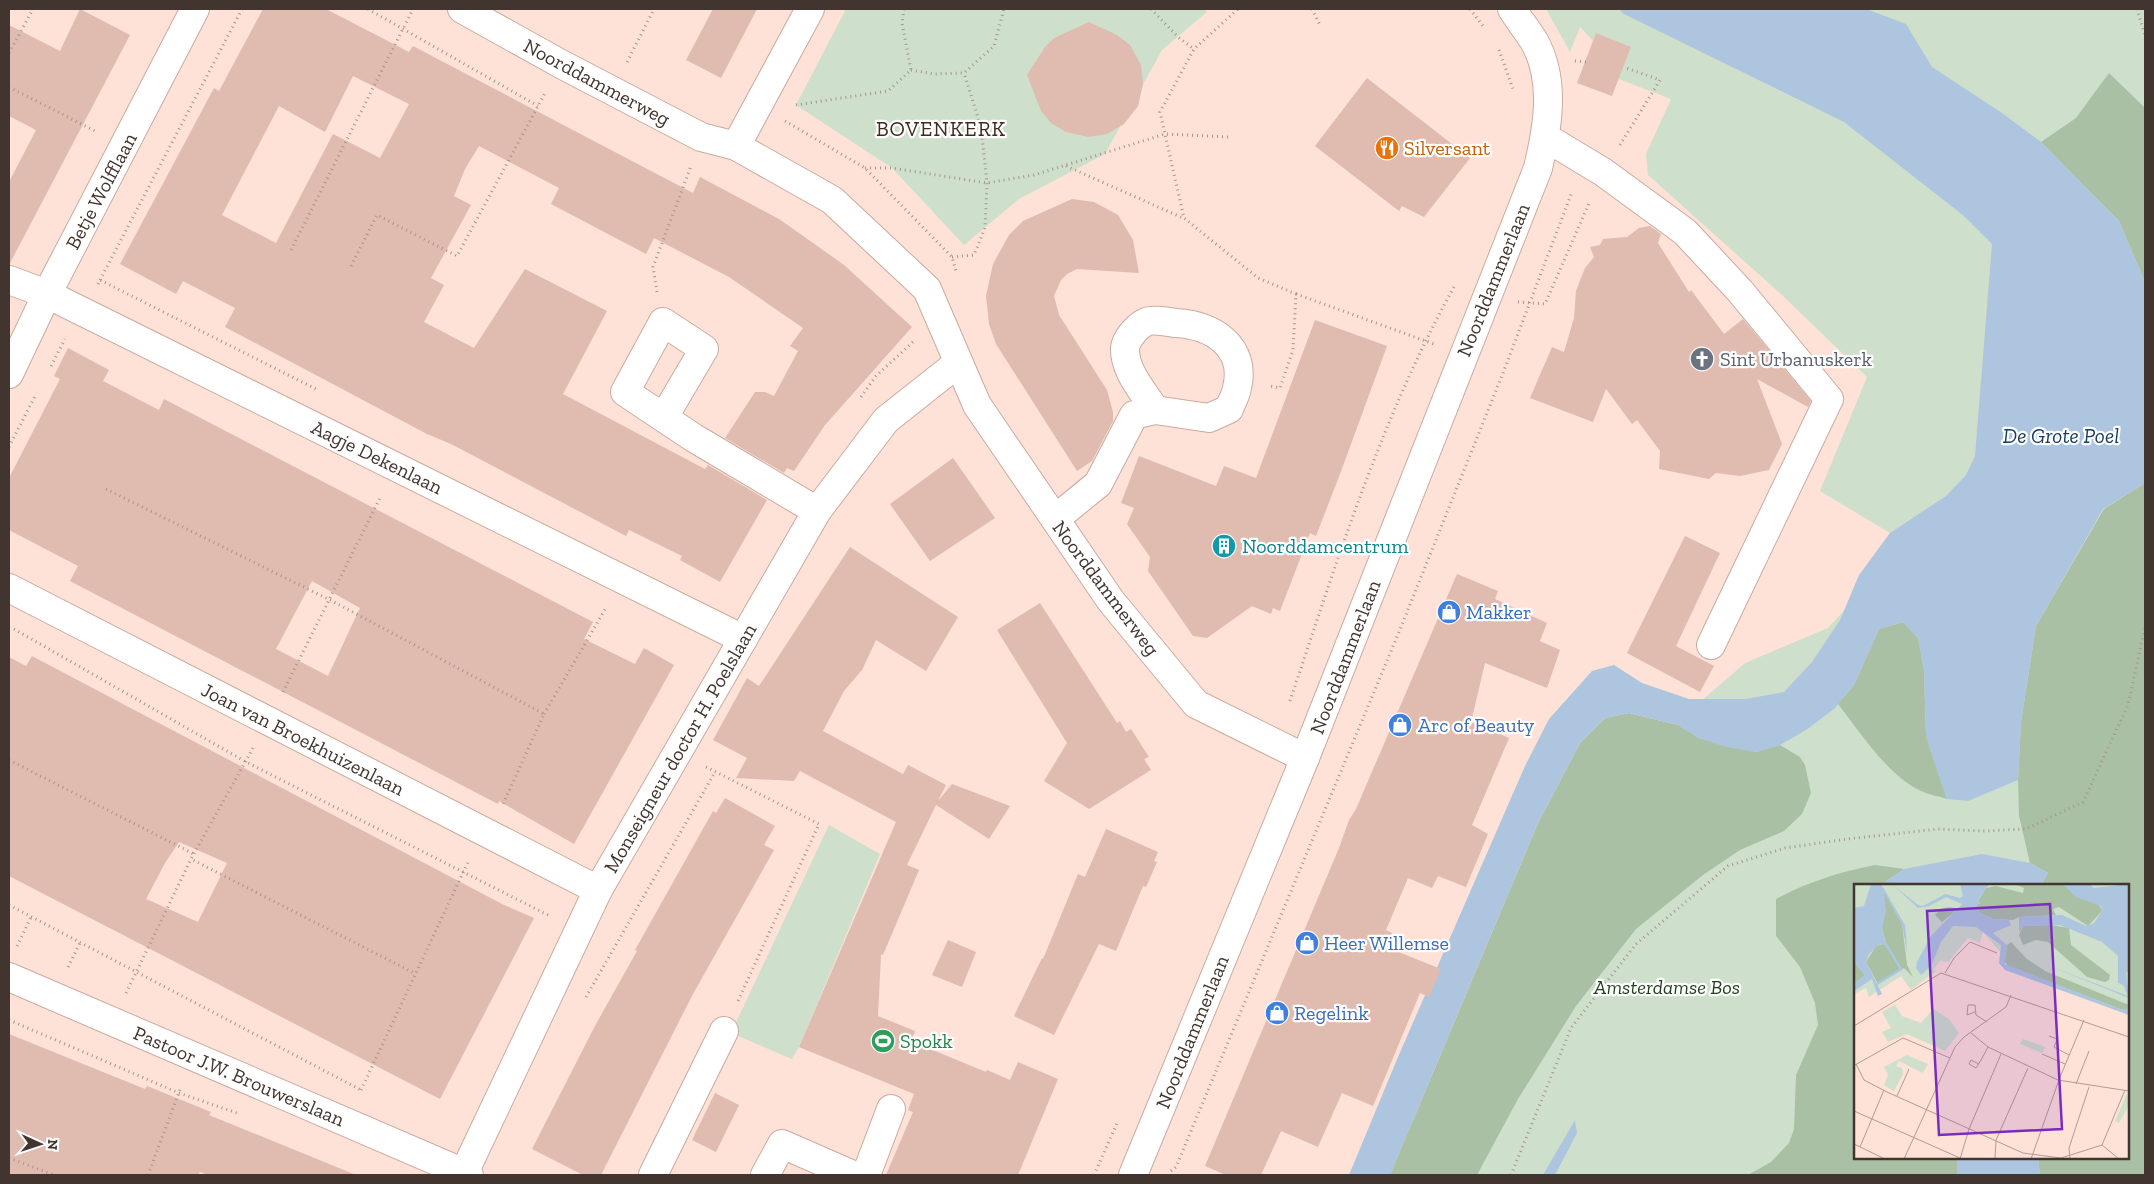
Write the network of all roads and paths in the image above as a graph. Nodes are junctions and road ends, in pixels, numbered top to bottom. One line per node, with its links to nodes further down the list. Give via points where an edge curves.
1 (33, 9): 23 (path)
2 (196, 9): 37 (street, Betje Wolfflaan)
3 (242, 9): 49 (path)
4 (368, 9): 18 (path)
5 (413, 9): 18 (path)
6 (462, 9): 24 (street, Noorddammerweg)
7 (654, 9): 29 (path)
8 (810, 9): 31 (street)
9 (904, 9): 26 (path, via 902,23)
10 (1004, 9): 27 (path, via 994,46)
11 (1151, 9): 22 (path)
12 (1238, 9): 22 (path)
13 (1312, 9): 17 (path)
14 (1470, 9): 19 (path)
15 (1512, 9): 36 (street, Noorddammerlaan, via 1535,43 1546,73 1549,104)
16 (2137, 9): 20 (path)
17 (1320, 26)
18 (402, 30): 32 (path); 44 (path)
19 (1485, 30)
20 (2145, 35)
21 (1494, 42): 30 (path)
22 (1194, 49): 33 (path, via 1160,112)
23 (9, 52)
24 (561, 64): 29 (street, Noorddammerweg); 32 (path)
25 (1626, 68): 40 (path, via 1660,80)
26 (911, 70): 27 (path, via 934,74); 31 (path, via 888,91 796,105)
27 (964, 73): 42 (path, via 981,127)
28 (9, 87): 37 (path)
29 (612, 90): 34 (street, Noorddammerweg)
30 (1515, 95)
31 (758, 105): 38 (street); 41 (path)
32 (538, 106): 46 (path, via 457,256 377,216)
33 (1165, 134): 35 (path); 39 (path); 43 (path)
34 (701, 137): 38 (street, Noorddammerweg); 55 (path, via 653,267)
35 (1228, 137)
36 (1545, 137): 40 (street); 53 (street, Noorddammerlaan, via 1538,168)
37 (124, 146): 51 (street, Betje Wolfflaan)
38 (736, 146): 58 (street, Noorddammerweg, via 832,200 927,288)
39 (1065, 166): 42 (path); 43 (path)
40 (1593, 166): 54 (path); 54 (path, via 1545,304); 73 (street, via 1685,232 1740,291 1829,399)
41 (865, 168): 42 (path, via 892,168); 45 (path)
42 (987, 183): 45 (path, via 985,228 974,255)
43 (1184, 218): 52 (path, via 1258,278)
44 (292, 250)
45 (952, 257): 47 (path)
46 (351, 266)
47 (957, 276)
48 (9, 280): 51 (street, Aagje Dekenlaan)
49 (100, 280)
50 (1457, 282): 56 (path)
51 (47, 294): 59 (street, Betje Wolfflaan); 63 (street, Aagje Dekenlaan)
52 (1296, 294): 56 (path); 60 (path, via 1293,350 1280,388)
53 (1486, 298): 54 (path); 57 (street, Noorddammerlaan)
54 (1529, 303): 114 (path, via 1400,632 1176,1167)
55 (663, 322): 62 (street, via 625,392); 62 (street, via 704,349)
56 (1424, 341): 57 (path); 76 (path, via 1348,528)
57 (1463, 355): 78 (street, Noorddammerlaan)
58 (958, 363): 65 (street, Monseigneur doctor H. Poelslaan, via 886,420); 66 (street, Noorddammerweg, via 977,405)
59 (9, 374)
60 (1238, 381): 61 (street, via 1228,410 1209,418); 61 (street, via 1232,347 1214,333 1189,324 1147,321 1135,330 1125,346 1127,364)
61 (1155, 410): 66 (street, via 1134,415 1098,484)
62 (664, 417): 65 (street)
63 (396, 467): 67 (street, Aagje Dekenlaan); 69 (path)
64 (106, 489): 69 (path)
65 (817, 512): 72 (street, Monseigneur doctor H. Poelslaan)
66 (1055, 519): 76 (street, Noorddammerweg, via 1111,601 1196,704)
67 (622, 579): 72 (street, Aagje Dekenlaan); 74 (path)
68 (9, 588): 75 (street, Joan van Broekhuizenlaan)
69 (330, 600): 74 (path); 75 (path)
70 (9, 626): 80 (path)
71 (2145, 627): 115 (path, via 2128,706 2084,802 2026,829 1938,829 1784,848 1728,866 1682,904 1636,944 1571,1028)
72 (743, 639): 77 (street, Monseigneur doctor H. Poelslaan)
73 (1711, 645)
74 (544, 714): 82 (path)
75 (268, 721): 80 (path); 82 (street, Joan van Broekhuizenlaan)
76 (1276, 743): 78 (street, Noorddammerweg)
77 (677, 752): 81 (path); 86 (street, Monseigneur doctor H. Poelslaan)
78 (1305, 758): 113 (street, Noorddammerlaan)
79 (9, 760): 83 (path)
80 (246, 762): 83 (path); 85 (path)
81 (714, 772): 93 (path); 96 (path, via 819,824)
82 (486, 833): 85 (path); 86 (street, Joan van Broekhuizenlaan)
83 (194, 854): 84 (path)
84 (192, 859): 91 (path); 92 (path)
85 (464, 872): 89 (path); 92 (path)
86 (598, 890): 105 (street, Monseigneur doctor H. Poelslaan)
87 (9, 905): 88 (path)
88 (31, 917): 90 (path); 91 (path)
89 (554, 918)
90 (11, 965): 95 (street, Pastoor J.W. Brouwerslaan)
91 (136, 973): 95 (path); 98 (path)
92 (416, 974): 98 (path)
93 (582, 1004)
94 (9, 1020): 99 (path)
95 (112, 1021): 97 (street, Pastoor J.W. Brouwerslaan)
96 (724, 1031): 108 (street)
97 (192, 1056): 99 (path); 103 (street, Pastoor J.W. Brouwerslaan)
98 (361, 1090): 103 (path)
99 (179, 1093): 102 (path); 107 (path)
100 (891, 1109): 111 (street)
101 (1121, 1112): 112 (path)
102 (242, 1115)
103 (346, 1122): 105 (street, Pastoor J.W. Brouwerslaan)
104 (9, 1158): 106 (path)
105 (465, 1174)
106 (54, 1175)
107 (148, 1175)
108 (653, 1175)
109 (764, 1175): 110 (street, via 782,1144)
110 (853, 1175)
111 (866, 1175)
112 (1094, 1175)
113 (1133, 1175)
114 (1165, 1175)
115 (1511, 1175)

